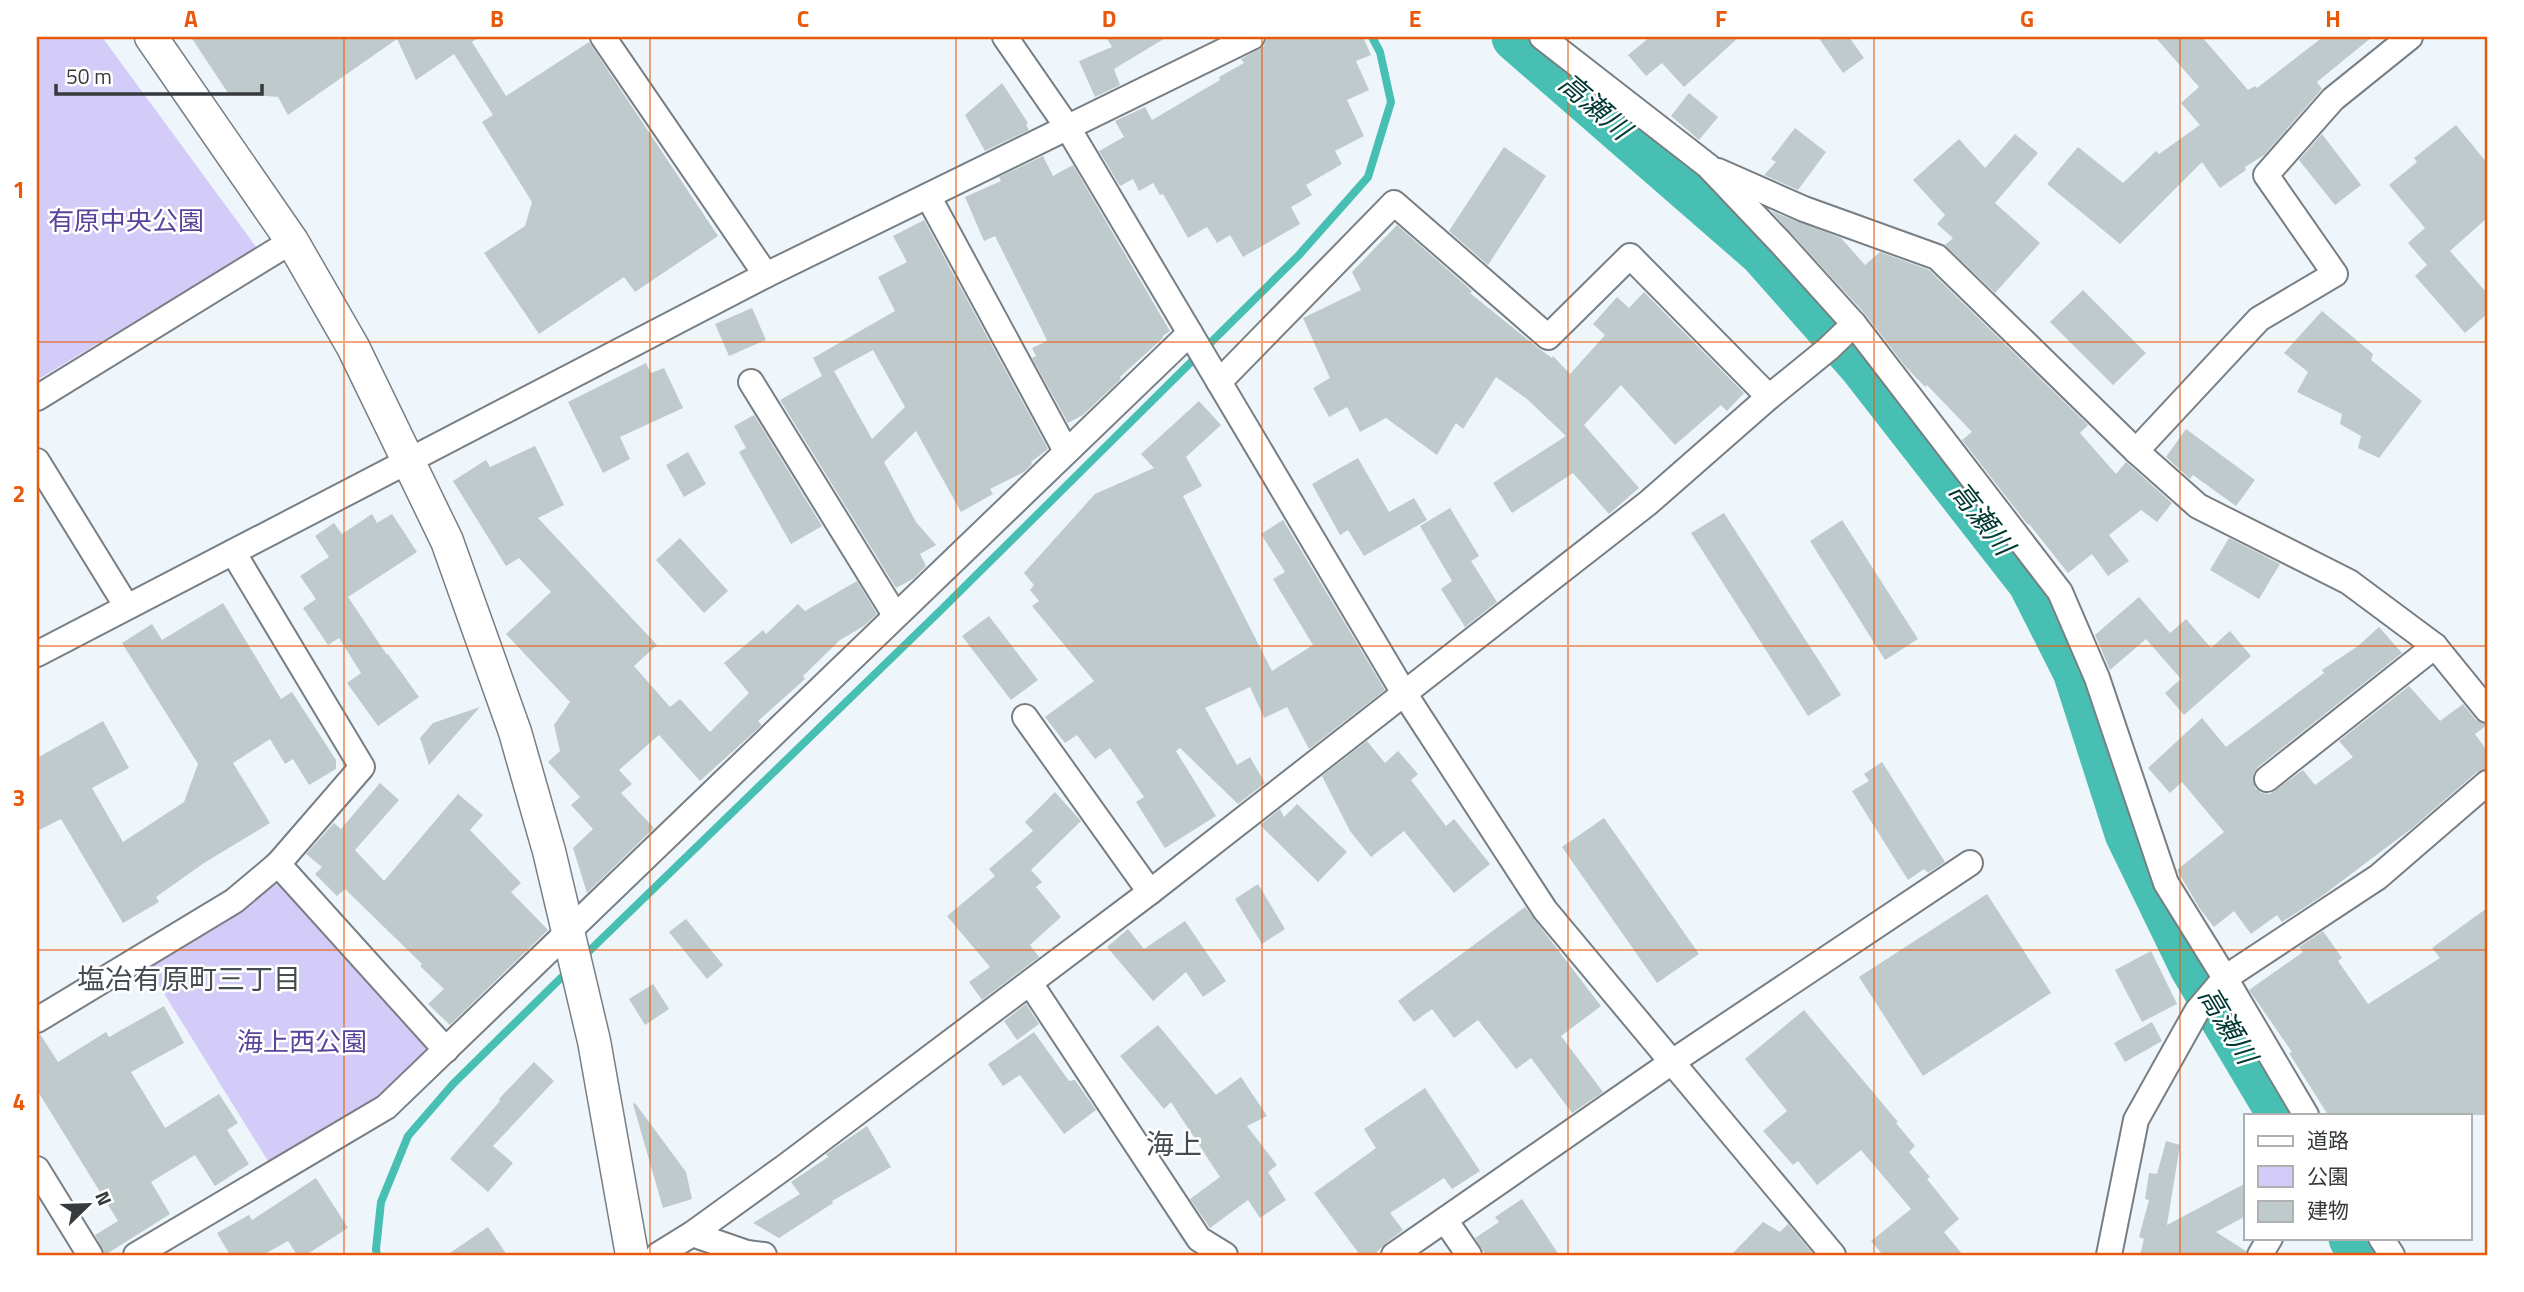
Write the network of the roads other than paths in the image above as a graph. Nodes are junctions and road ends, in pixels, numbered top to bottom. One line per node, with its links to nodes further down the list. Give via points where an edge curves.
1 (151, 37): 10 (street)
2 (603, 37): 11 (street)
3 (1004, 37): 7 (street)
4 (1252, 37): 7 (street)
5 (1542, 37): 8 (street)
6 (2410, 37): 19 (street, via 2333,99 2266,175 2335,274 2259,319)
7 (1068, 128): 9 (street); 13 (street)
8 (1708, 166): 12 (street); 19 (street, via 1804,209 1937,257)
9 (928, 196): 11 (street); 18 (street)
10 (292, 241): 17 (street); 21 (street, via 353,347)
11 (766, 275): 21 (street)
12 (1854, 324): 16 (street); 36 (street, via 2060,592 2096,678 2166,883)
13 (1190, 333): 15 (street); 18 (street)
14 (751, 382): 24 (street)
15 (1219, 382): 16 (street, via 1394,203 1548,337 1630,256); 27 (street)
16 (1769, 397): 27 (street, via 1648,503)
17 (37, 398)
18 (1066, 451): 24 (street)
19 (2136, 451): 25 (street, via 2198,506 2349,582)
20 (37, 461): 23 (street)
21 (409, 461): 22 (street); 35 (street, via 447,541 515,732)
22 (233, 552): 23 (street); 33 (street, via 362,767)
23 (127, 607): 26 (street)
24 (895, 615): 35 (street)
25 (2435, 646): 28 (street); 30 (street)
26 (37, 654)
27 (1404, 694): 34 (street); 40 (street, via 1545,910)
28 (2487, 710)
29 (1025, 717): 34 (street)
30 (2267, 779)
31 (2487, 783): 36 (street, via 2378,877)
32 (1970, 863): 40 (street)
33 (278, 864): 38 (street, via 233,901); 39 (street)
34 (1150, 892): 37 (street)
35 (569, 932): 39 (street); 48 (street, via 594,1041)
36 (2225, 978): 41 (street); 55 (street, via 2197,1011 2136,1120)
37 (1030, 983): 44 (street); 51 (street, via 1199,1239)
38 (37, 1020)
39 (446, 1050): 47 (street, via 386,1107)
40 (1672, 1062): 43 (street); 54 (street)
41 (2305, 1114)
42 (37, 1169): 46 (street)
43 (1445, 1220): 52 (street); 53 (street)
44 (692, 1234): 49 (street); 50 (street)
45 (2382, 1240): 56 (street)
46 (90, 1255)
47 (136, 1255)
48 (632, 1255)
49 (658, 1255)
50 (764, 1255)
51 (1225, 1255)
52 (1394, 1255)
53 (1469, 1255)
54 (1833, 1255)
55 (2109, 1255)
56 (2392, 1255)

